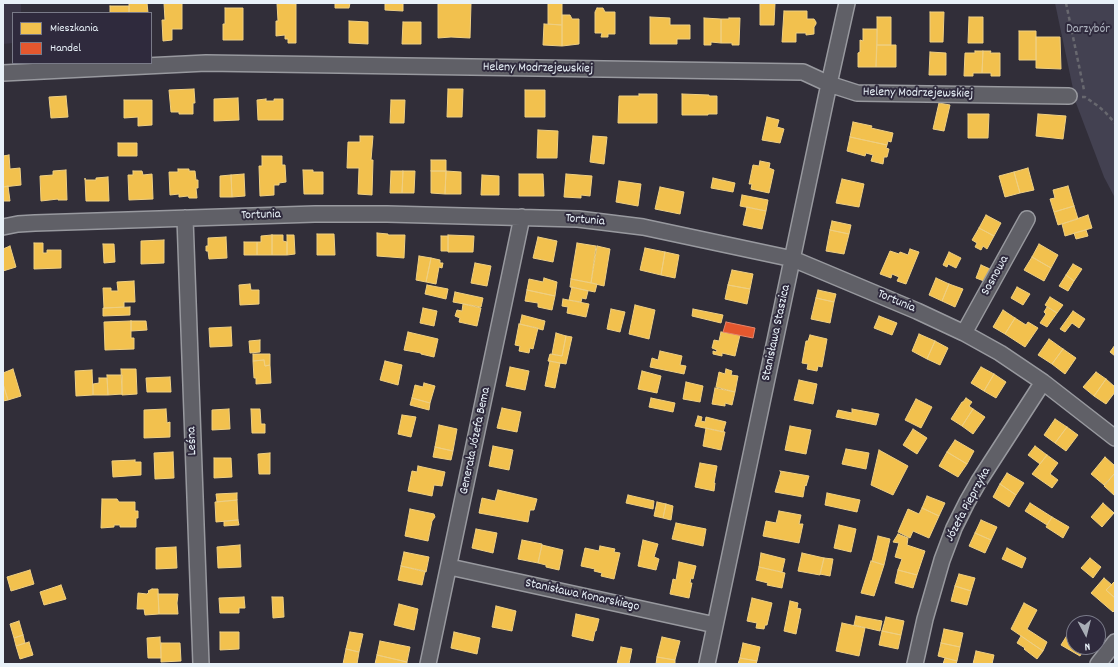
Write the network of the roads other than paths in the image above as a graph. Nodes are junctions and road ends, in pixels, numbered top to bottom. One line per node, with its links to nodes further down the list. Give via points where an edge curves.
1 (847, 3): 3 (street, Stanisława Staszica)
2 (3, 73): 3 (street, Heleny Modrzejewskiej, via 214,63 803,72)
3 (829, 84): 4 (street, Heleny Modrzejewskiej, via 857,93); 9 (street, Stanisława Staszica)
4 (1069, 96)
5 (522, 217): 6 (street, Tortunia, via 315,214); 9 (street, Tortunia, via 578,219 644,227); 13 (street, Generała Józefa Bema)
6 (185, 218): 8 (street, Tortunia, via 35,223); 16 (street, Leśna)
7 (1027, 219): 10 (street, Sosnowa)
8 (3, 227)
9 (793, 259): 10 (street, Tortunia); 14 (street, Stanisława Staszica)
10 (964, 333): 11 (street, Tortunia)
11 (1043, 382): 12 (street, Tortunia); 19 (street, Józefa Pieprzyka, via 979,481 954,528 938,574)
12 (1115, 438)
13 (450, 567): 14 (street, Stanisława Konarskiego); 17 (street, Generała Józefa Bema)
14 (714, 625): 18 (street, Stanisława Staszica)
15 (1115, 642): 20 (street)
16 (201, 664)
17 (428, 664)
18 (707, 664)
19 (916, 664)
20 (1098, 664)

